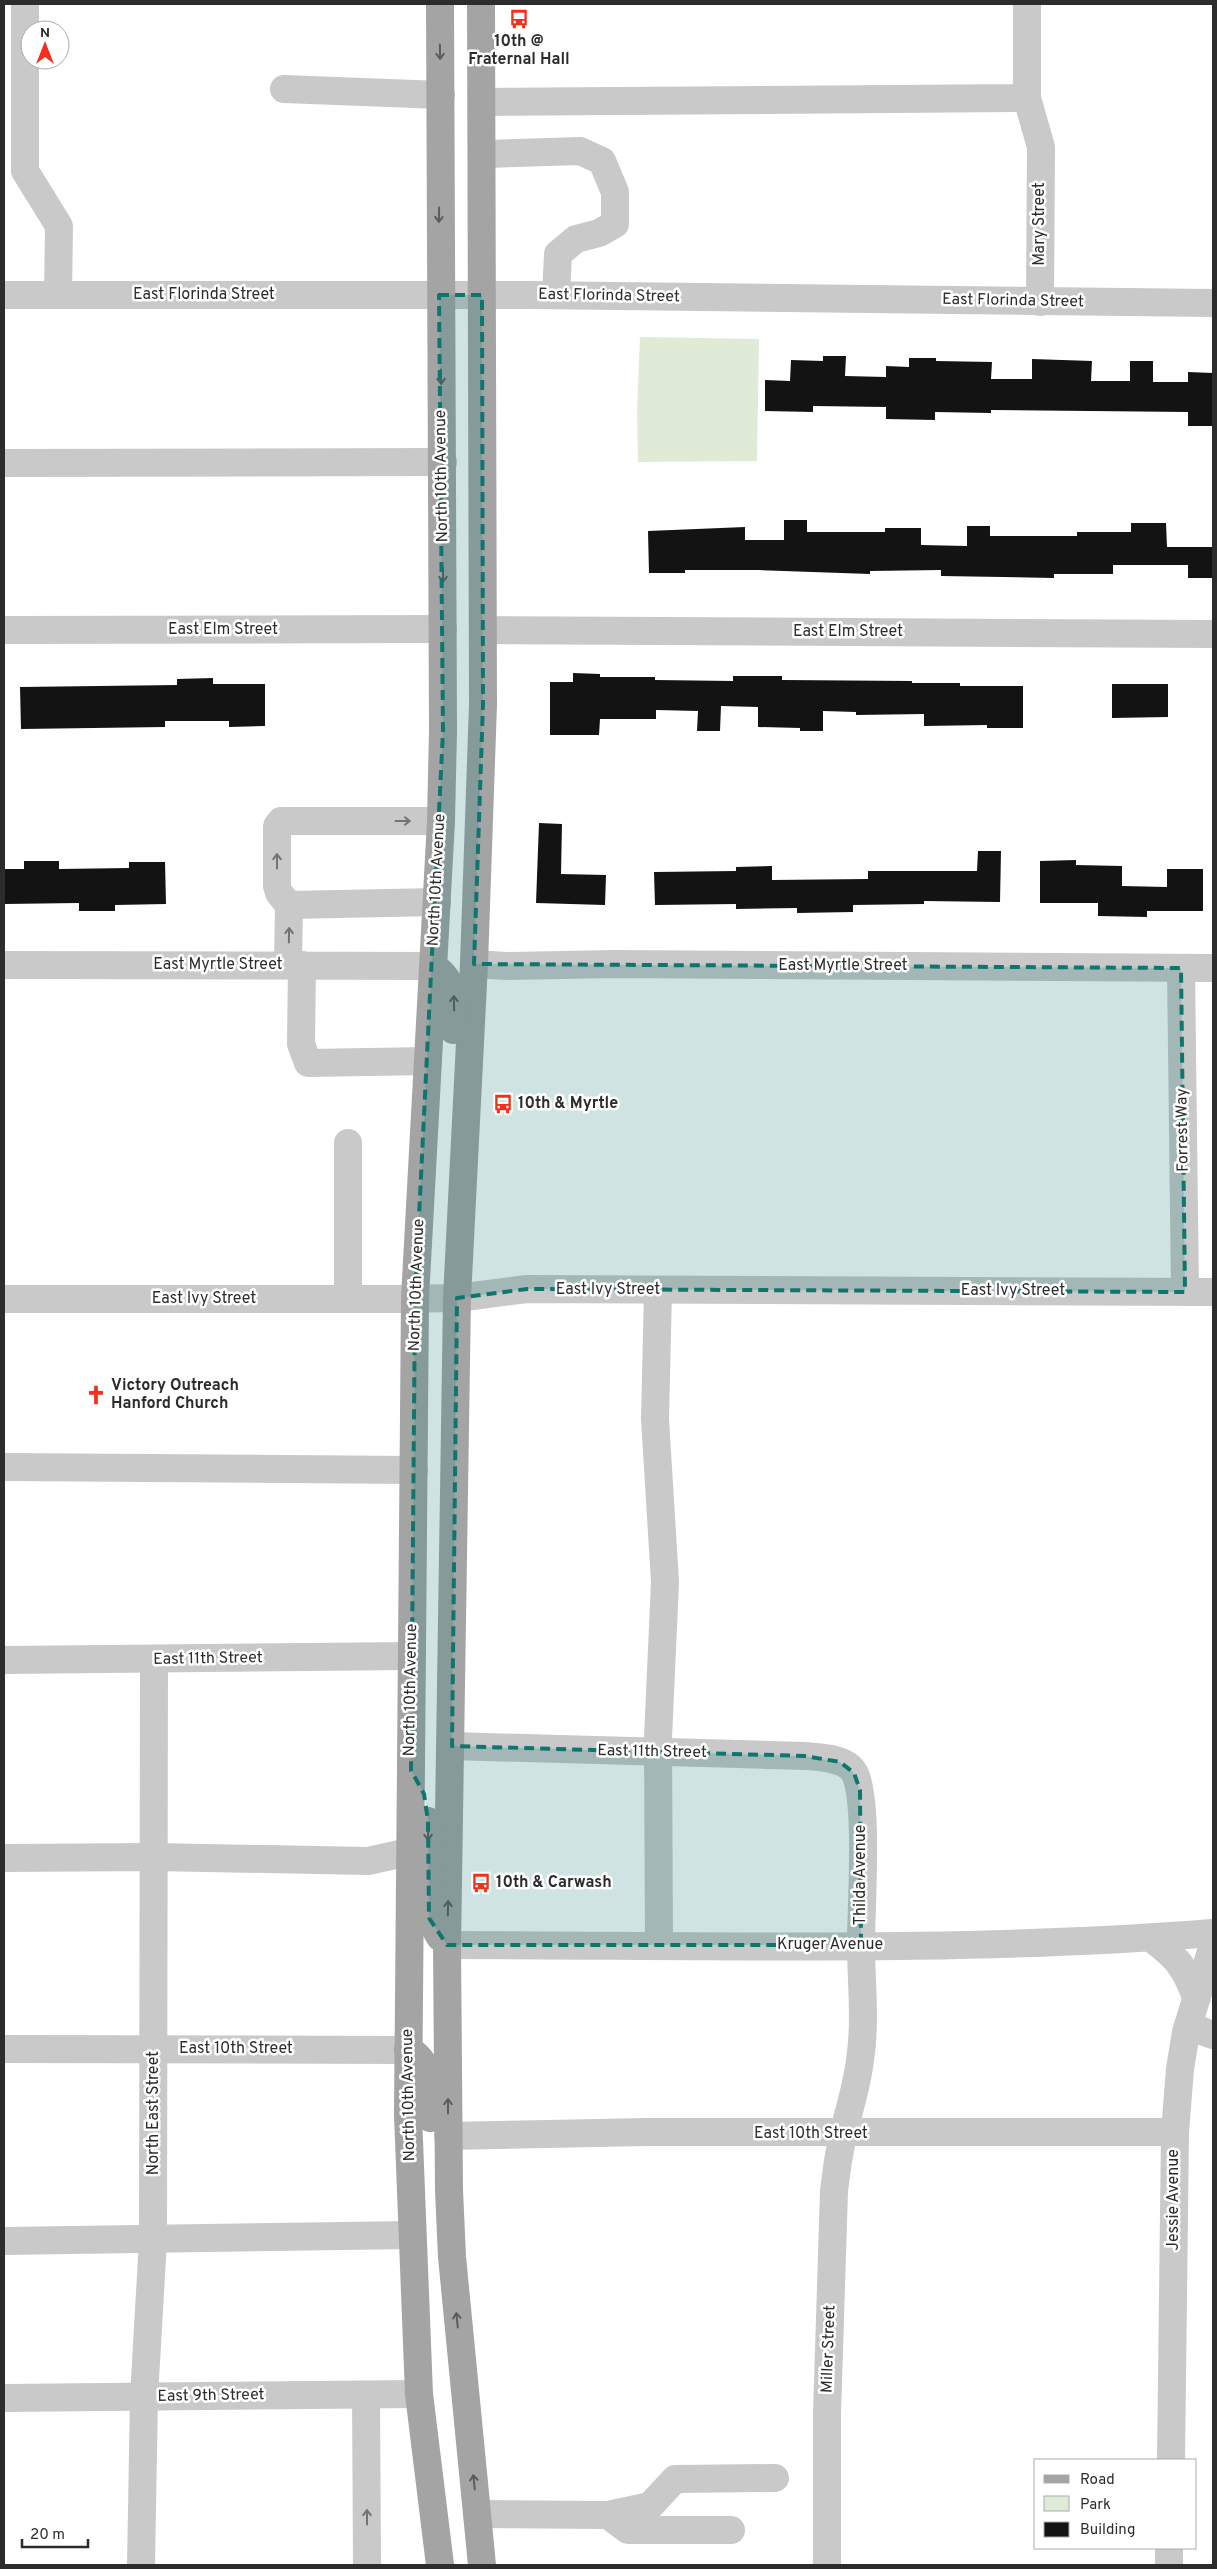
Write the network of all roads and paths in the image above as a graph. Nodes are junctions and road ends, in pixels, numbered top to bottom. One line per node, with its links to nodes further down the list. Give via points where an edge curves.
1 (25, 4): 13 (street, via 25,171 59,226)
2 (440, 4): 6 (main road, North 10th Avenue, one-way to 6)
3 (481, 4): 8 (main road)
4 (1027, 4): 7 (street, Mary Street)
5 (284, 89): 6 (street)
6 (441, 95): 11 (main road, North 10th Avenue, one-way to 11)
7 (1027, 98): 8 (street); 15 (street, Mary Street, via 1041,147)
8 (482, 102): 9 (main road)
9 (482, 154): 12 (main road); 14 (street, via 580,151 602,161 615,192 615,224 600,233 576,239 558,254)
10 (4, 295): 13 (street, East Florinda Street)
11 (439, 295): 12 (street, East Florinda Street); 13 (street, East Florinda Street); 17 (main road, North 10th Avenue, one-way to 17)
12 (482, 295): 14 (street, East Florinda Street); 21 (main road)
13 (58, 296)
14 (556, 296): 15 (street, East Florinda Street)
15 (1040, 302): 16 (street, East Florinda Street)
16 (1213, 303)
17 (443, 462): 18 (street); 19 (main road, North 10th Avenue, one-way to 19)
18 (4, 463)
19 (443, 629): 20 (street, East Elm Street); 23 (main road, North 10th Avenue)
20 (4, 630)
21 (483, 630): 22 (street, East Elm Street); 27 (main road)
22 (1213, 634)
23 (443, 731): 24 (main road, North 10th Avenue); 27 (main road, via 461,819 457,942 461,954)
24 (441, 821): 25 (main road, North 10th Avenue); 26 (street, one-way to 24, via 277,886 277,826 281,822)
25 (437, 902): 26 (street); 30 (main road, North 10th Avenue)
26 (289, 905): 29 (street, one-way to 26)
27 (474, 964): 31 (street, East Myrtle Street); 34 (main road)
28 (4, 965): 29 (street, East Myrtle Street)
29 (295, 965): 30 (street, East Myrtle Street); 33 (street, via 301,1044 308,1062)
30 (433, 966): 33 (main road, North 10th Avenue); 34 (main road, one-way to 30, via 453,1096 453,993 450,981)
31 (1181, 968): 32 (street, East Myrtle Street); 37 (street, Forrest Way)
32 (1213, 968)
33 (428, 1061): 39 (main road, North 10th Avenue)
34 (465, 1138): 40 (main road)
35 (348, 1143): 42 (street)
36 (658, 1291): 37 (street, East Ivy Street); 40 (street, East Ivy Street, via 527,1289); 49 (street, via 655,1419 665,1582)
37 (1184, 1292): 38 (street, East Ivy Street)
38 (1213, 1292)
39 (415, 1298): 40 (street, East Ivy Street); 42 (street, East Ivy Street); 44 (main road, North 10th Avenue)
40 (458, 1298): 48 (main road)
41 (4, 1299): 42 (street, East Ivy Street)
42 (348, 1299)
43 (4, 1467): 44 (street)
44 (414, 1470): 45 (main road, North 10th Avenue)
45 (412, 1656): 47 (street, East 11th Street); 51 (main road, North 10th Avenue)
46 (4, 1660): 47 (street, East 11th Street)
47 (154, 1660): 53 (street, North East Street)
48 (452, 1746): 49 (street, East 11th Street); 57 (main road, one-way to 48)
49 (658, 1752): 50 (street, East 11th Street, via 825,1757); 58 (street)
50 (849, 1767): 59 (street, Thilda Avenue, via 860,1790)
51 (411, 1770): 52 (main road, North 10th Avenue); 57 (main road, one-way to 57, via 424,1794 428,1821 429,1918)
52 (409, 1852): 53 (street, via 368,1861); 66 (main road, North 10th Avenue)
53 (154, 1857): 54 (street); 64 (street, North East Street)
54 (4, 1858)
55 (1213, 1933): 56 (street, Kruger Avenue)
56 (1151, 1938): 59 (street, Kruger Avenue); 61 (street, via 1174,1956 1186,1971)
57 (447, 1945): 58 (street, Kruger Avenue); 69 (main road, one-way to 57)
58 (659, 1945): 59 (street, Kruger Avenue)
59 (861, 1945): 68 (street, Thilda Avenue, via 863,2014 860,2060)
60 (1213, 1945): 61 (street, Jessie Avenue)
61 (1196, 1997): 62 (street, Jessie Avenue)
62 (1188, 2026): 63 (street); 67 (street, Jessie Avenue, via 1180,2069)
63 (1213, 2035)
64 (154, 2049): 65 (street, East 10th Street); 66 (street, East 10th Street); 71 (street, North East Street)
65 (4, 2050)
66 (408, 2050): 70 (main road, North 10th Avenue); 73 (main road, via 420,2058 427,2074 430,2180 436,2211)
67 (1175, 2132): 68 (street, East 10th Street); 78 (street, Jessie Avenue)
68 (843, 2134): 69 (street, East 10th Street, via 647,2132); 88 (street, Miller Street, via 834,2191 827,2414)
69 (448, 2136): 73 (main road)
70 (412, 2235): 71 (street); 74 (main road, North 10th Avenue)
71 (153, 2240): 72 (street); 76 (street, North East Street)
72 (4, 2241)
73 (452, 2257): 80 (main road, one-way to 73)
74 (419, 2394): 75 (street, East 9th Street); 86 (main road, North 10th Avenue)
75 (366, 2395): 76 (street, East 9th Street); 85 (street, one-way to 75)
76 (144, 2397): 77 (street, East 9th Street); 84 (street, North East Street)
77 (4, 2398)
78 (1171, 2459)
79 (775, 2478): 81 (street, via 675,2479 650,2506)
80 (477, 2514): 81 (street); 87 (main road)
81 (608, 2515): 82 (street, via 628,2530)
82 (731, 2530)
83 (1169, 2549): 89 (street)
84 (141, 2565)
85 (367, 2565)
86 (440, 2565)
87 (482, 2565)
88 (827, 2565)
89 (1169, 2565)

